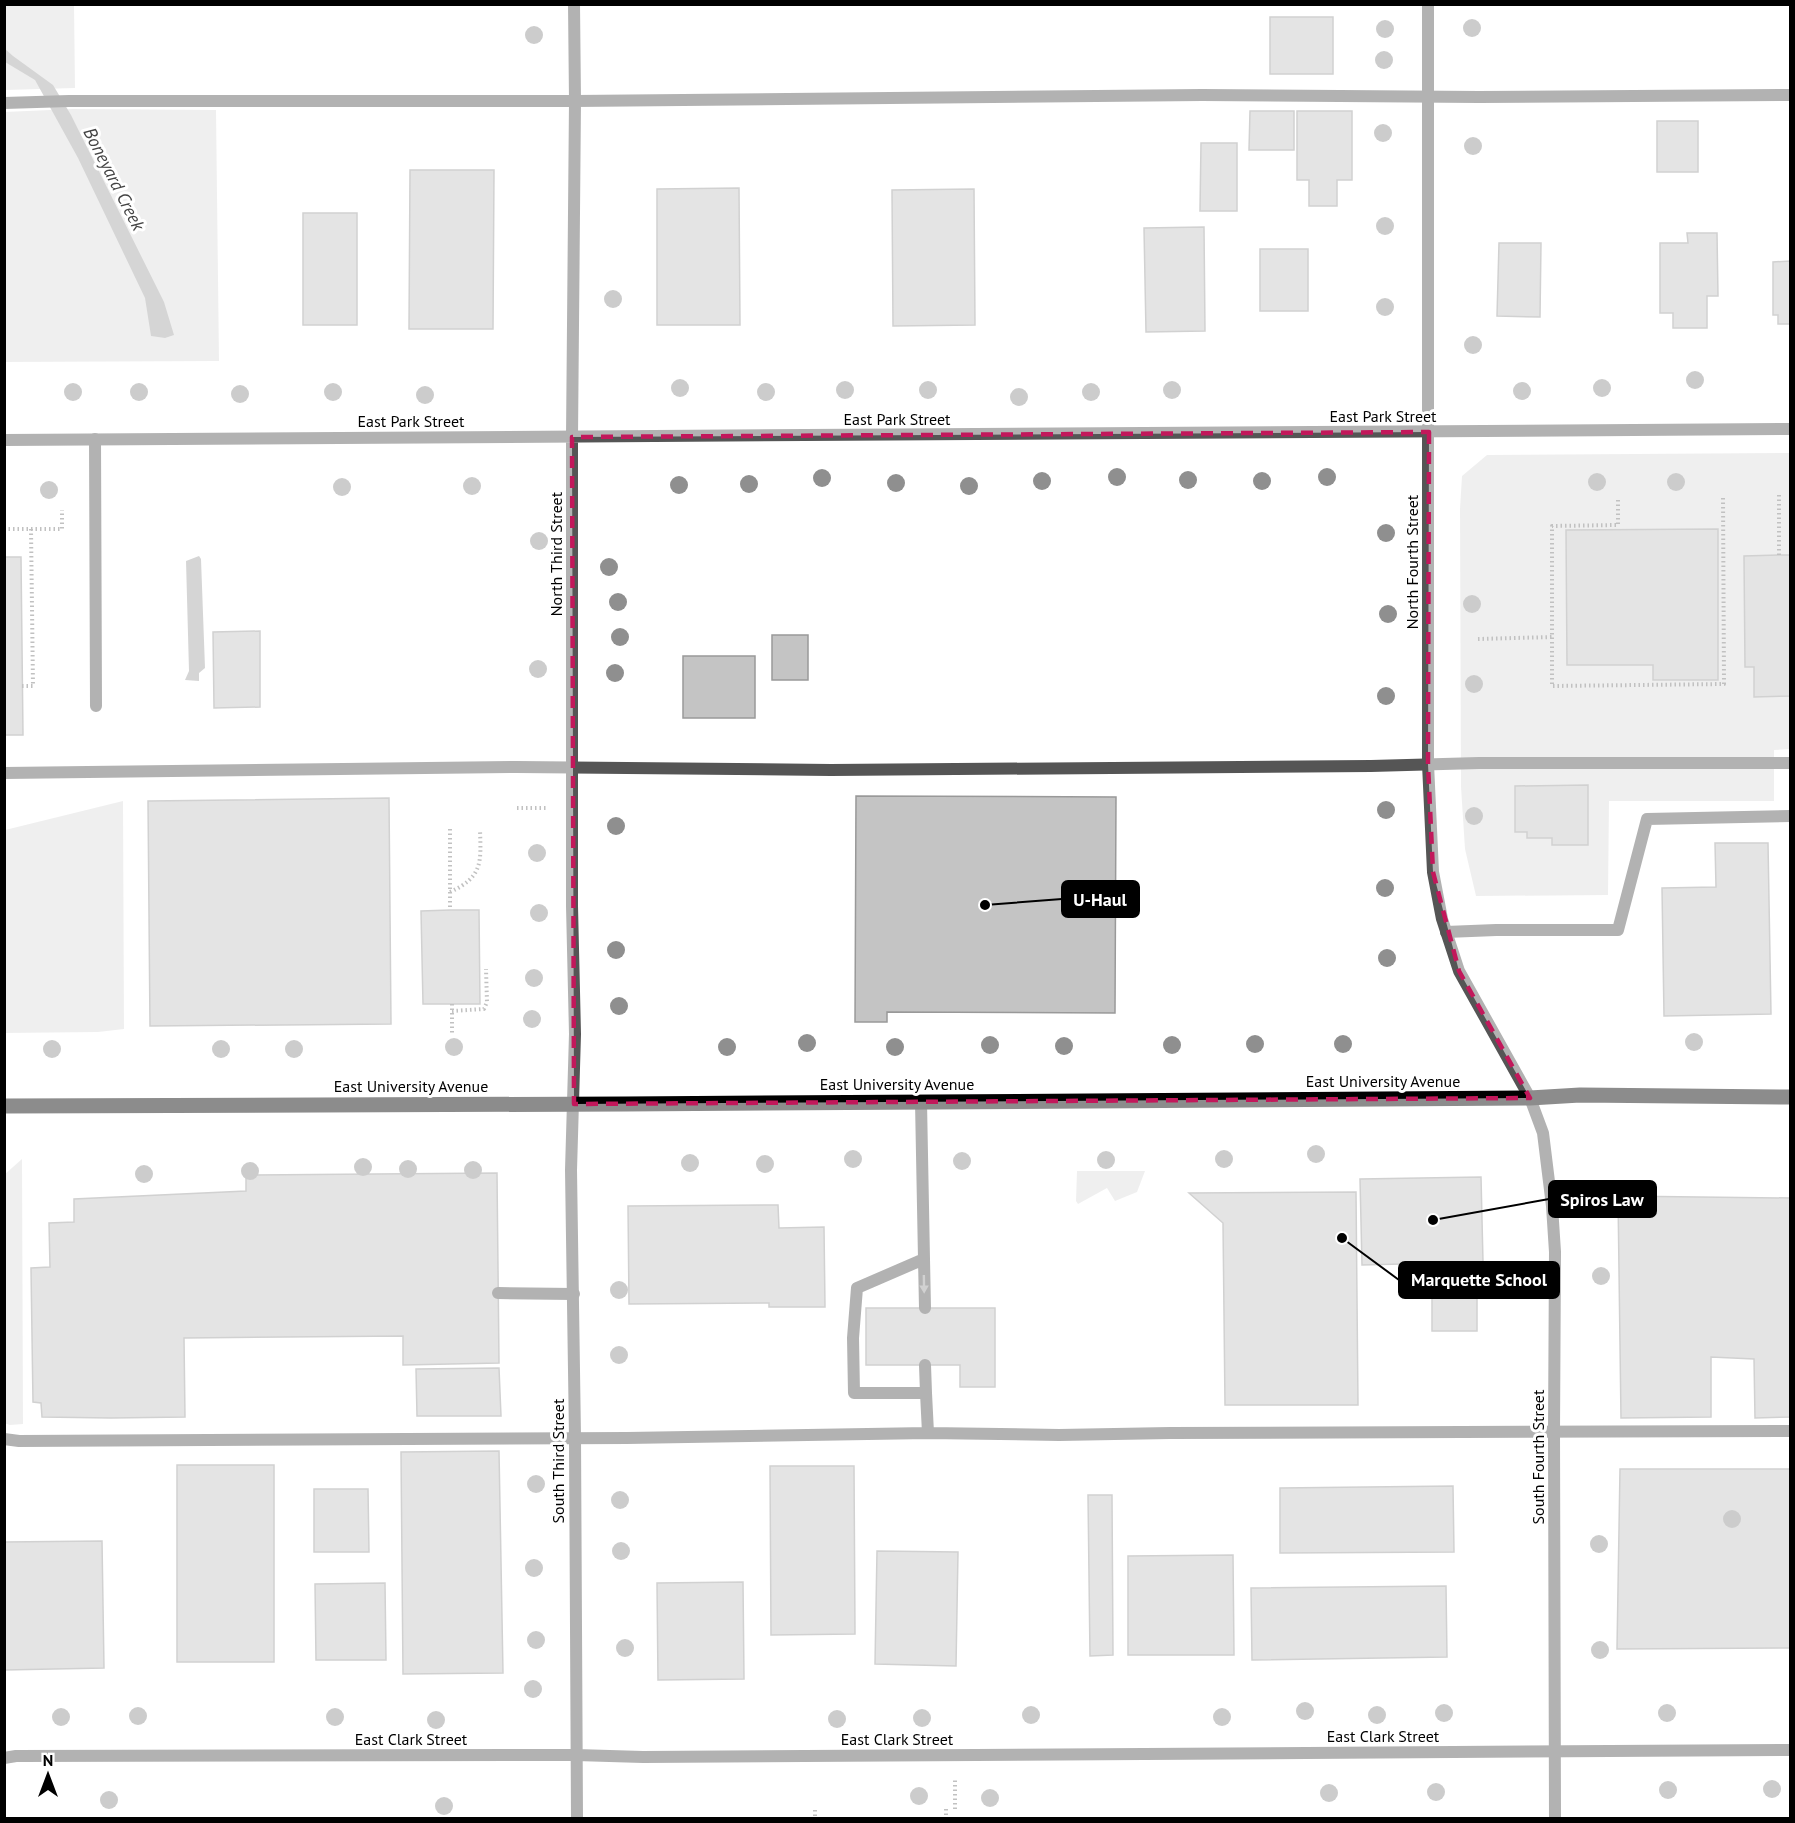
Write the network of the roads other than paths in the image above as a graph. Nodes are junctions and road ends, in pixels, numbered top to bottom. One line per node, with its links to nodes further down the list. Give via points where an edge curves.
1 (574, 4): 5 (street, North Third Street)
2 (1428, 4): 4 (street, North Fourth Street)
3 (1791, 95): 4 (street)
4 (1428, 96): 5 (street); 8 (street, North Fourth Street)
5 (575, 100): 6 (street); 9 (street, North Third Street)
6 (4, 103)
7 (1791, 429): 8 (street, East Park Street)
8 (1429, 432): 9 (street, East Park Street); 14 (street, North Fourth Street)
9 (572, 437): 10 (street, East Park Street); 15 (street, North Third Street)
10 (95, 439): 11 (street, East Park Street); 12 (street)
11 (4, 440)
12 (96, 706)
13 (1791, 763): 14 (street)
14 (1428, 764): 15 (street, via 831,770); 18 (street, North Fourth Street, via 1433,872)
15 (573, 767): 16 (street); 22 (street, North Third Street)
16 (4, 773)
17 (1791, 816): 18 (street, via 1647,819 1618,930)
18 (1446, 932): 20 (street, North Fourth Street, via 1459,971)
19 (1791, 1097): 20 (main road, East University Avenue)
20 (1530, 1098): 21 (main road, East University Avenue); 31 (street, South Fourth Street, via 1543,1133 1552,1206)
21 (921, 1102): 22 (main road, East University Avenue); 24 (street)
22 (574, 1104): 23 (main road, East University Avenue); 26 (street, South Third Street)
23 (4, 1106)
24 (924, 1259): 27 (street, one-way to 27); 29 (street, via 857,1288 854,1393)
25 (498, 1293): 26 (street)
26 (574, 1294): 33 (street, South Third Street)
27 (925, 1308)
28 (925, 1365): 29 (street)
29 (927, 1393): 32 (street)
30 (1791, 1431): 31 (street)
31 (1554, 1432): 32 (street); 36 (street, South Fourth Street)
32 (927, 1433): 33 (street)
33 (575, 1437): 34 (street); 37 (street, South Third Street)
34 (4, 1439)
35 (1791, 1750): 36 (street, East Clark Street)
36 (1555, 1752): 37 (street, East Clark Street); 40 (street, South Fourth Street)
37 (576, 1755): 38 (street, East Clark Street); 39 (street, South Third Street)
38 (4, 1758)
39 (577, 1818)
40 (1556, 1818)

